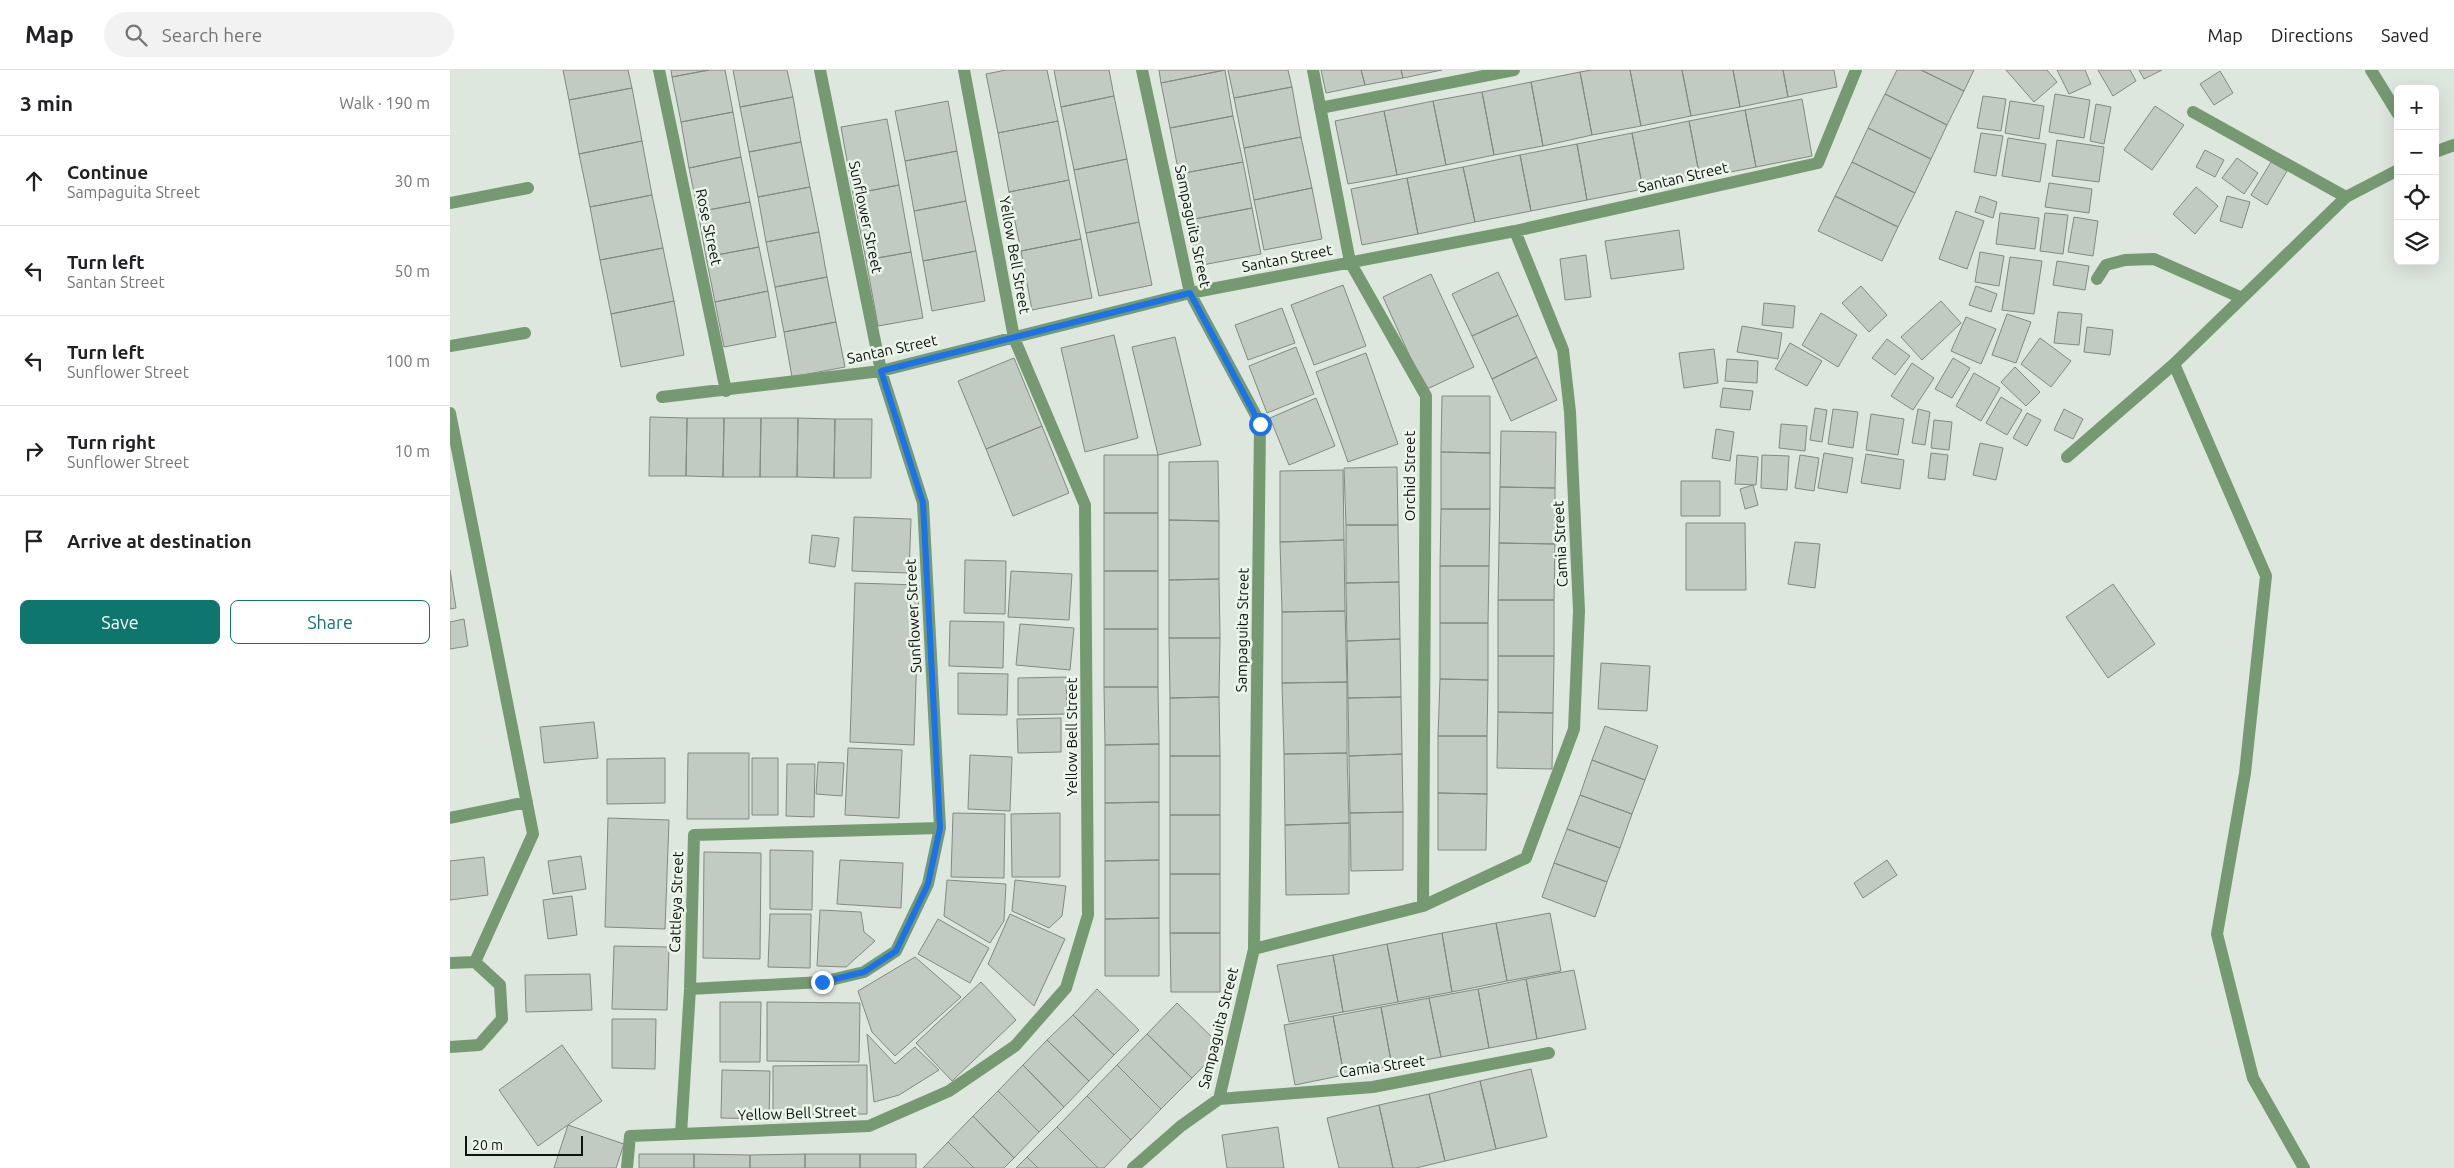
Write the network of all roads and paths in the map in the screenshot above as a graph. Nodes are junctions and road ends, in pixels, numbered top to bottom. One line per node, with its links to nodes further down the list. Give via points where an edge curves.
1 (659, 70): 28 (street, Rose Street)
2 (820, 70): 27 (street, Sunflower Street)
3 (964, 70): 24 (street, Yellow Bell Street)
4 (1142, 70): 21 (street, Sampaguita Street)
5 (1313, 70): 10 (street, Orchid Street)
6 (1514, 70): 10 (street)
7 (1856, 70): 18 (street, Santan Street, via 1818,163)
8 (2371, 70): 9 (street)
9 (2394, 107)
10 (1320, 108): 19 (street, Orchid Street)
11 (2193, 112): 16 (street)
12 (2454, 145): 13 (street)
13 (2439, 151)
14 (2394, 172): 16 (street)
15 (528, 188): 17 (street)
16 (2346, 197): 22 (street)
17 (450, 203)
18 (1515, 231): 19 (street, Santan Street); 35 (street, Camia Street, via 1563,350 1570,412 1579,611 1574,729 1526,858)
19 (1350, 262): 21 (street, Santan Street); 35 (street, Orchid Street, via 1426,396)
20 (2097, 279): 22 (street, via 2106,264 2154,259)
21 (1190, 293): 24 (street, Santan Street); 36 (street, Sampaguita Street, via 1260,424)
22 (2242, 298): 26 (street)
23 (525, 334): 25 (street)
24 (1014, 338): 27 (street, Santan Street); 43 (street, Yellow Bell Street, via 1085,505 1088,914 1066,988 1016,1046 949,1091 869,1126)
25 (450, 346)
26 (2174, 364): 31 (street); 46 (street, via 2266,576 2245,773 2217,934 2253,1078)
27 (881, 371): 28 (street, Santan Street); 34 (street, Sunflower Street, via 923,503)
28 (726, 391): 29 (street, Santan Street)
29 (662, 397)
30 (450, 413): 32 (street)
31 (2067, 457)
32 (527, 802): 33 (street); 37 (street, via 532,834)
33 (450, 818)
34 (940, 828): 39 (street, Sunflower Street, via 928,884 896,951 864,972 822,982); 39 (street, Cattleya Street, via 694,835)
35 (1423, 906): 36 (street)
36 (1254, 949): 42 (street, Sampaguita Street)
37 (475, 962): 38 (street); 40 (street, via 500,985 502,1020 479,1045)
38 (450, 963)
39 (690, 989): 43 (street, Cattleya Street)
40 (450, 1047)
41 (1549, 1053): 42 (street, Camia Street, via 1373,1086)
42 (1218, 1099): 45 (street, Sampaguita Street, via 1181,1126)
43 (681, 1134): 44 (street, via 630,1136)
44 (627, 1168)
45 (1134, 1168)
46 (2304, 1168)

